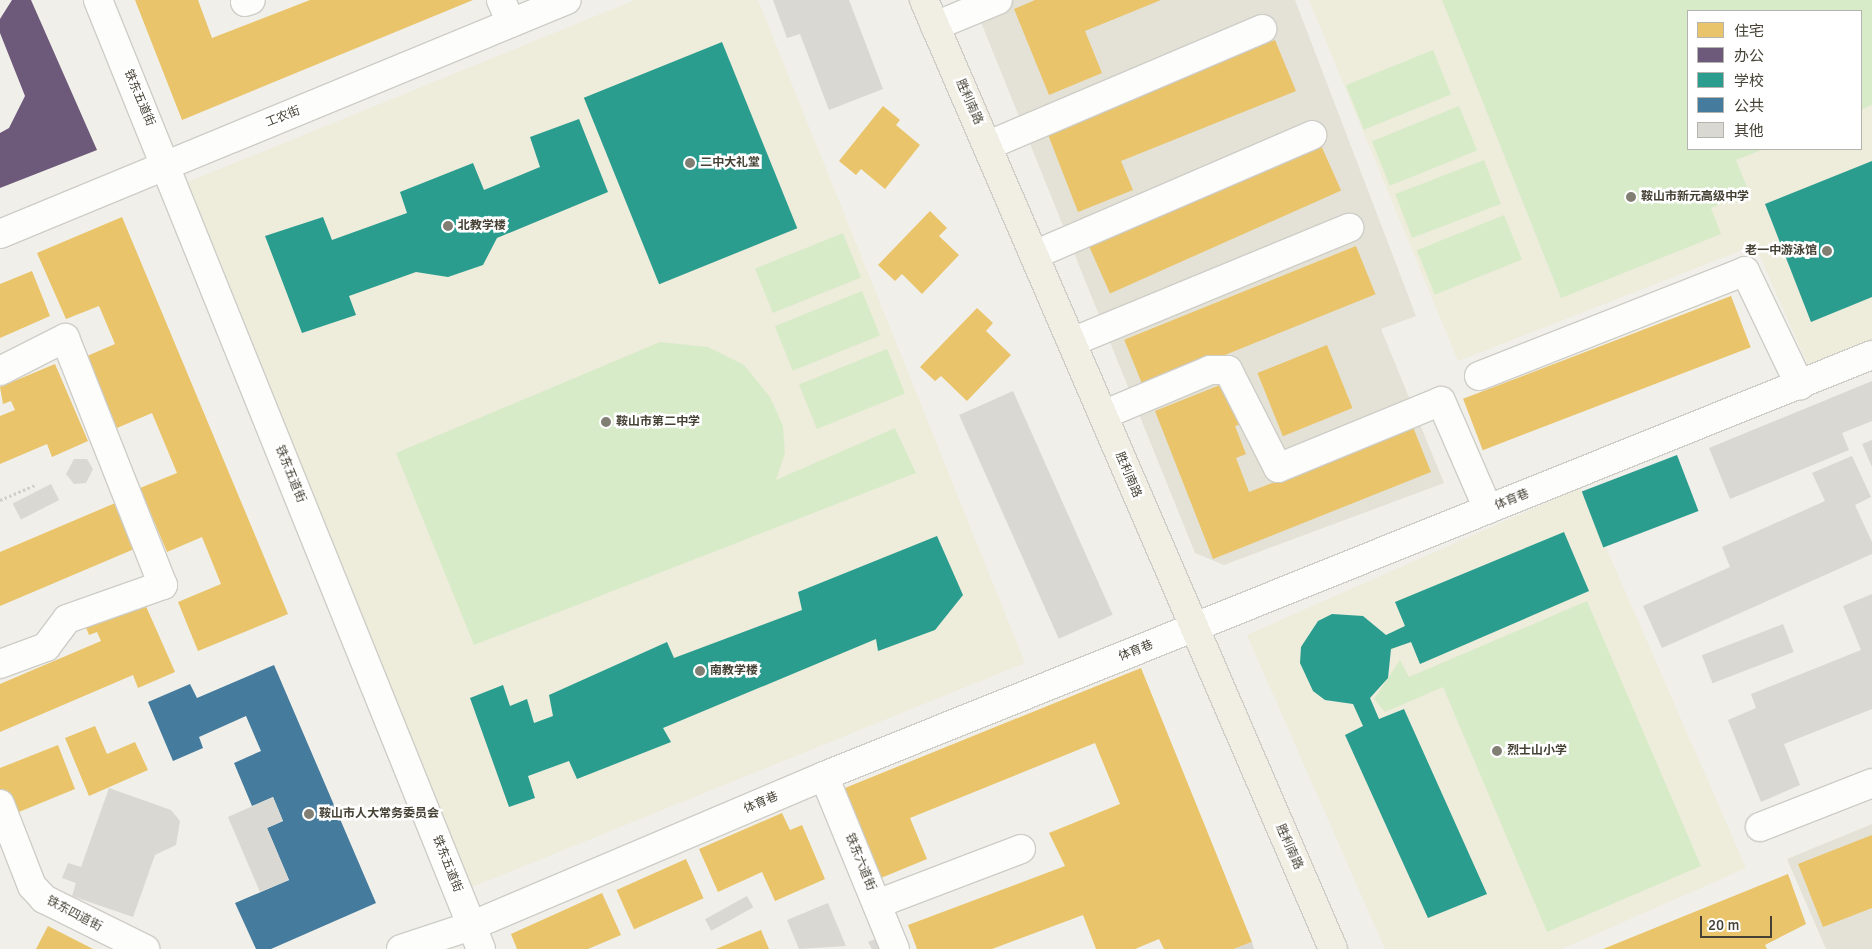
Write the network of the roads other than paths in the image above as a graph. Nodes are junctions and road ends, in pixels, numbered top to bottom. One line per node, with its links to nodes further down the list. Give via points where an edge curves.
1 (98, 0): 10 (street, 铁东五道街)
2 (567, 0): 5 (street, 工农街)
3 (924, 0): 6 (main road, 胜利南路)
4 (998, 0): 6 (street)
5 (506, 12): 10 (street, 工农街)
6 (935, 26): 9 (main road, 胜利南路)
7 (1262, 29): 9 (street)
8 (1312, 135): 13 (street)
9 (989, 145): 13 (main road, 胜利南路)
10 (167, 165): 12 (street, 工农街); 29 (street, 铁东五道街)
11 (1349, 228): 14 (street)
12 (0, 234)
13 (1034, 255): 14 (main road, 胜利南路)
14 (1072, 342): 19 (main road, 胜利南路)
15 (1872, 355): 18 (street, 体育巷)
16 (0, 370): 22 (street, via 65,338 163,585 68,619 46,647)
17 (1479, 376): 18 (street, via 1745,271)
18 (1800, 386): 20 (street, 体育巷)
19 (1103, 415): 20 (street, via 1210,370 1228,370 1278,468 1441,401); 21 (main road, 胜利南路)
20 (1488, 509): 21 (street, 体育巷)
21 (1193, 628): 23 (street, 体育巷); 33 (main road, 胜利南路)
22 (0, 664)
23 (824, 776): 28 (street, 铁东六道街); 29 (street, 体育巷)
24 (1872, 783): 26 (street)
25 (0, 804): 30 (street, 铁东四道街, via 32,886 44,899)
26 (1760, 827)
27 (1021, 849): 28 (street)
28 (877, 904): 32 (street, 铁东六道街)
29 (476, 937): 31 (street, 体育巷)
30 (145, 949)
31 (401, 949)
32 (895, 949)
33 (1333, 949)

